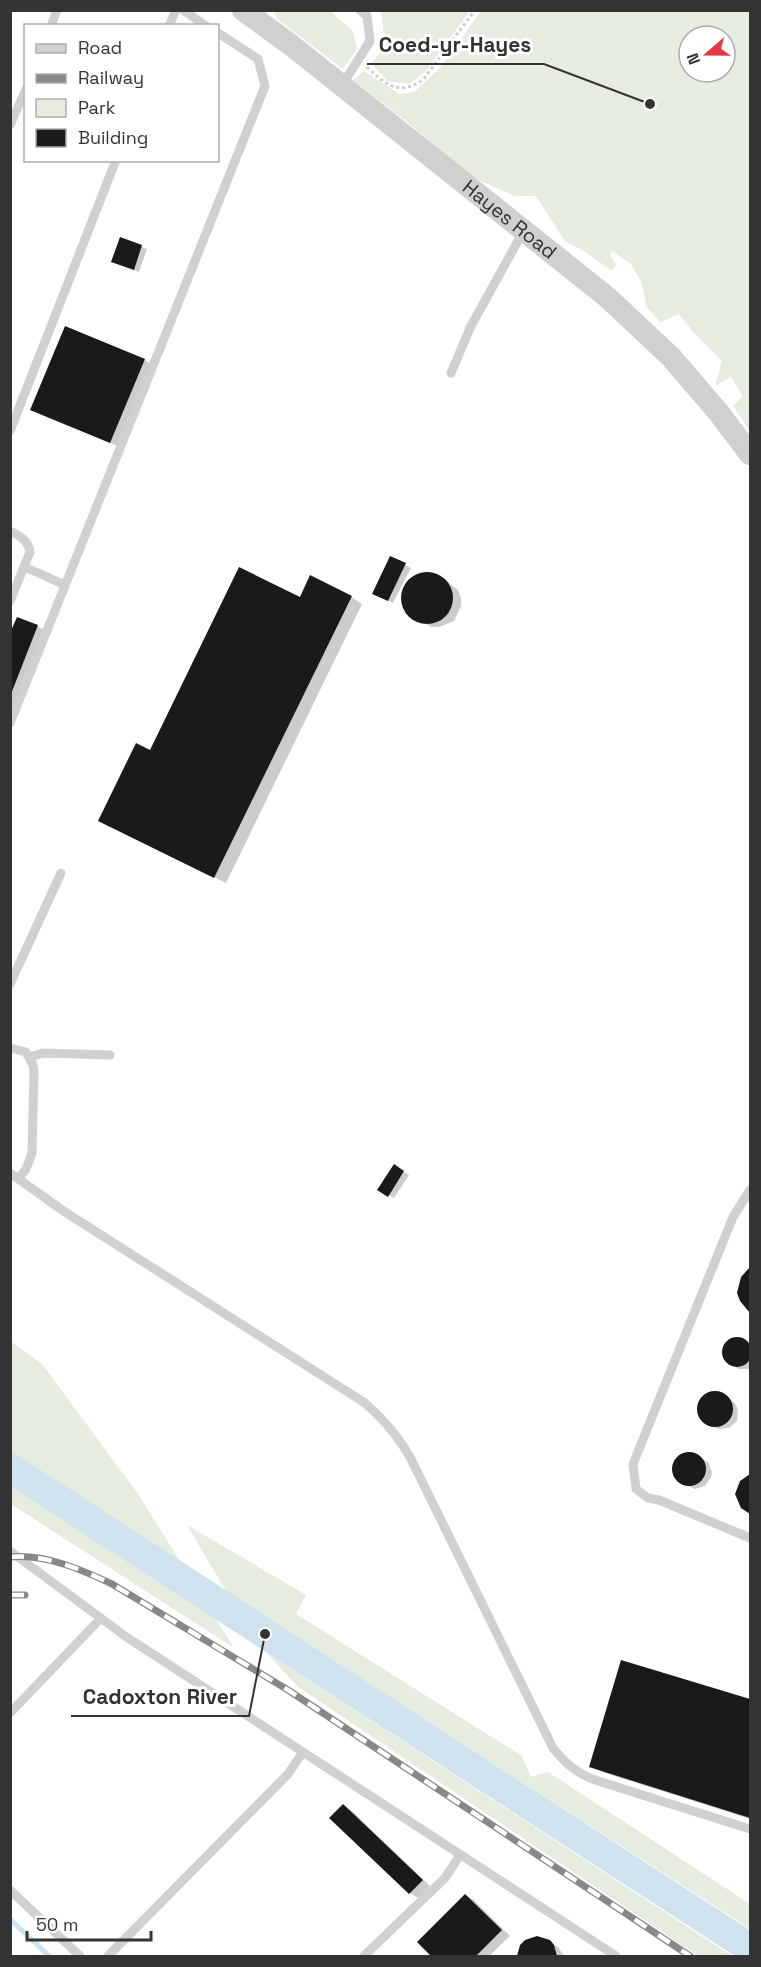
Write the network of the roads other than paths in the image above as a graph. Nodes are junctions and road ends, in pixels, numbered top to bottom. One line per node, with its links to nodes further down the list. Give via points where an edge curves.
1 (176, 10): 5 (lane)
2 (183, 10): 6 (lane)
3 (360, 10): 8 (lane, via 367,16 369,41)
4 (254, 14): 8 (street, Hayes Road)
5 (170, 24)
6 (203, 24)
7 (219, 34): 18 (lane, via 258,59 265,86)
8 (342, 86): 12 (street, Hayes Road)
9 (24, 94): 10 (lane)
10 (10, 125)
11 (115, 162): 14 (lane)
12 (524, 230): 13 (lane, via 471,326); 15 (street, Hayes Road, via 607,297 670,357)
13 (451, 373)
14 (10, 431)
15 (750, 454)
16 (10, 531): 17 (lane, via 28,545)
17 (25, 567): 18 (lane); 19 (lane)
18 (65, 585): 20 (lane)
19 (10, 601)
20 (10, 723)
21 (61, 873): 22 (lane)
22 (10, 984)
23 (10, 1048): 25 (lane)
24 (110, 1054): 25 (lane, via 43,1053)
25 (30, 1057): 26 (lane, via 34,1073 32,1153 26,1169)
26 (14, 1176): 33 (lane, via 365,1403 383,1419 411,1459 553,1748 567,1765 594,1780)
27 (750, 1190): 28 (lane, via 733,1217 633,1464 636,1489 648,1498)
28 (750, 1538)
29 (10, 1551): 30 (lane)
30 (101, 1618): 31 (lane); 32 (lane)
31 (10, 1713)
32 (303, 1752): 34 (lane); 37 (lane, via 288,1774)
33 (750, 1829)
34 (460, 1855): 38 (lane, via 445,1878); 39 (lane)
35 (10, 1890): 36 (lane)
36 (80, 1956)
37 (108, 1956)
38 (364, 1956)
39 (616, 1956)

